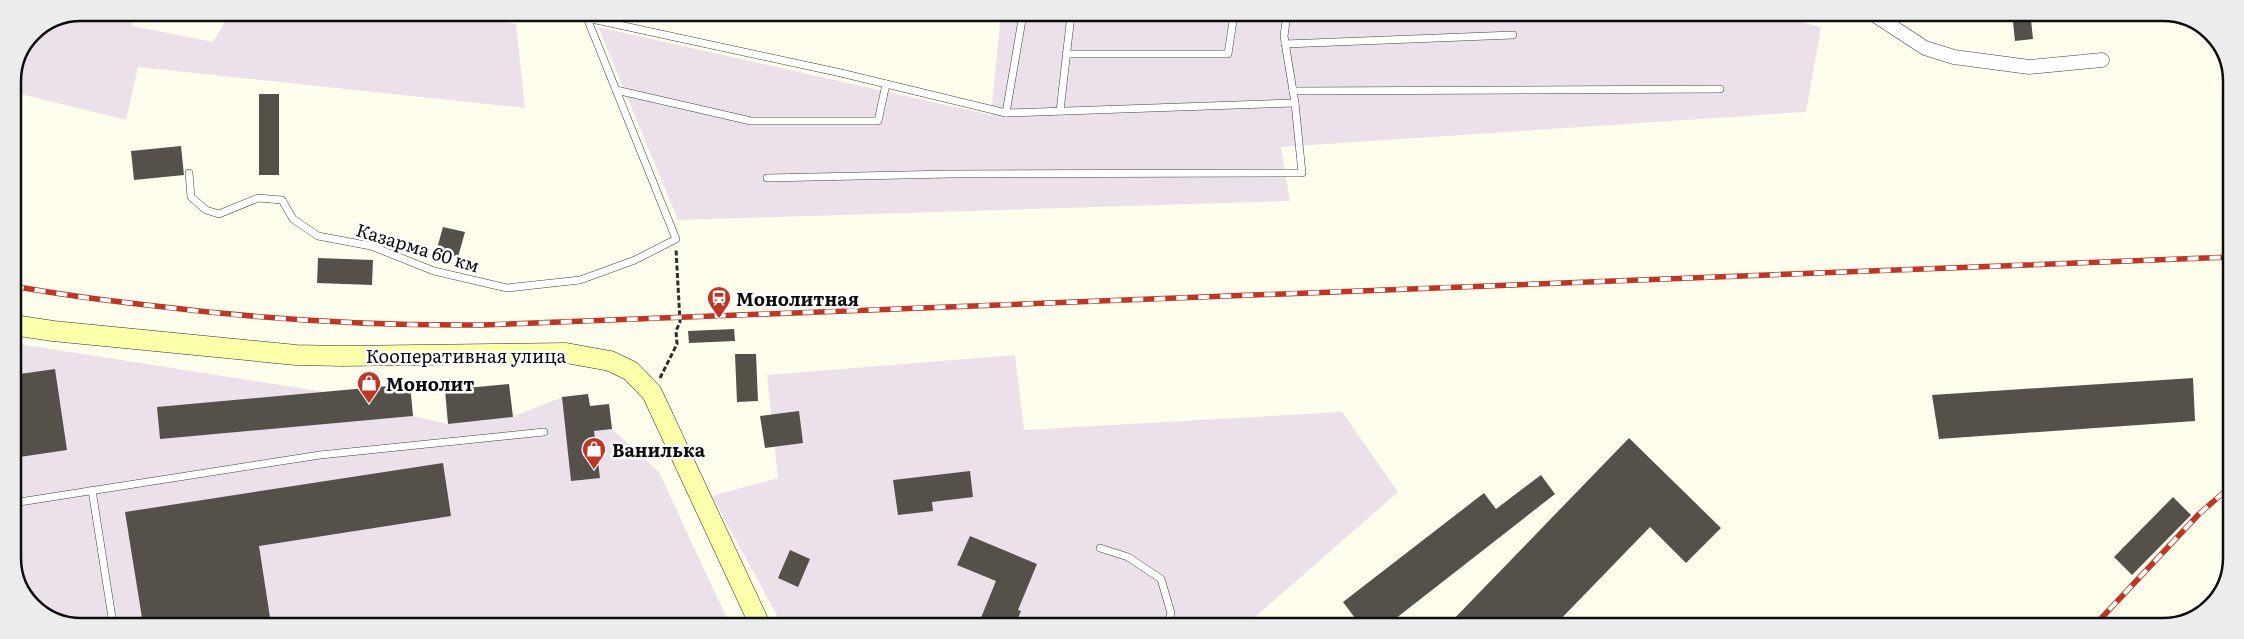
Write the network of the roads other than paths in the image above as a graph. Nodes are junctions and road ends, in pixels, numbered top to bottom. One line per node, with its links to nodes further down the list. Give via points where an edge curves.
1 (588, 21): 14 (lane)
2 (612, 21): 12 (lane)
3 (1022, 21): 18 (lane)
4 (1070, 21): 10 (lane)
5 (1233, 21): 10 (lane, via 1228,54)
6 (1286, 21): 9 (lane)
7 (1884, 21): 11 (street, via 1924,48 1954,57 2029,67)
8 (1514, 35): 9 (lane)
9 (1285, 44): 15 (lane)
10 (1066, 54): 17 (lane)
11 (2102, 60)
12 (886, 84): 14 (lane, via 878,122 751,121); 18 (lane)
13 (1720, 89): 15 (lane)
14 (616, 90): 19 (lane, Казарма 60 км, via 676,239 635,260 580,280 508,288 434,271 371,246 318,236 293,219 282,200 258,198 219,214 206,210 191,197)
15 (1293, 91): 16 (lane)
16 (1295, 103): 17 (lane); 20 (lane, via 1302,173)
17 (1060, 111): 18 (lane)
18 (1006, 112)
19 (189, 173)
20 (767, 178)
21 (21, 326): 27 (street, Кооперативная улица, via 296,355 566,353 610,361 631,371 652,393)
22 (544, 432): 23 (lane, via 320,455)
23 (92, 490): 24 (lane); 26 (lane)
24 (21, 501)
25 (1100, 548): 28 (lane, via 1128,556 1161,579)
26 (112, 618)
27 (757, 618)
28 (1169, 618)

